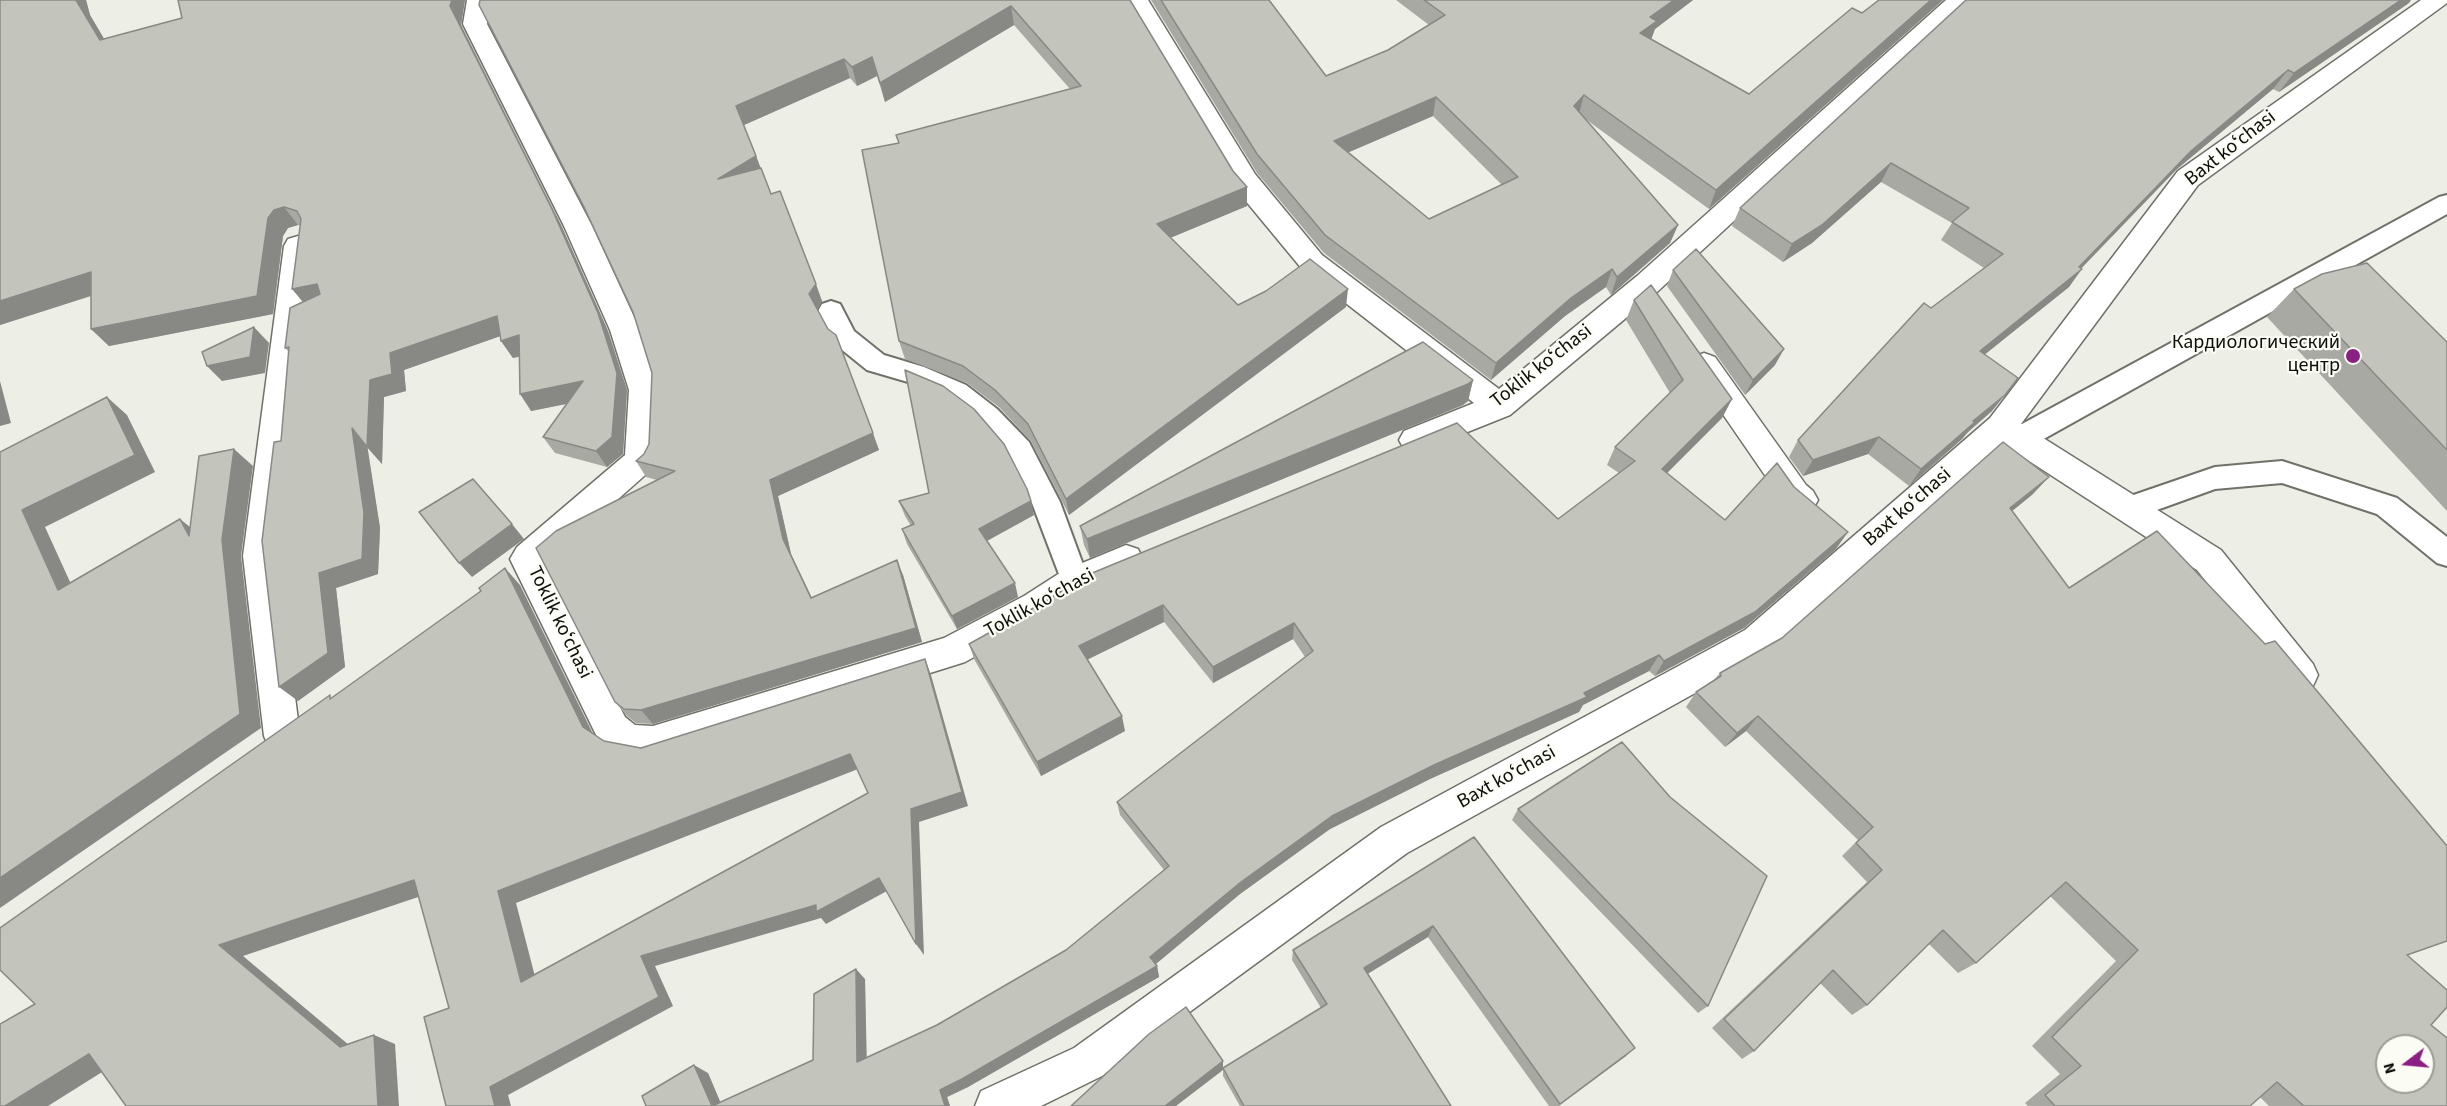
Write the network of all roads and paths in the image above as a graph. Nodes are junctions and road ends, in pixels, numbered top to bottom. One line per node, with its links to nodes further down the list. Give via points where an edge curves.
1 (479, 0): 16 (street, via 475,24 578,226 625,330 644,390 640,460)
2 (1132, 0): 9 (street, via 1245,181 1312,262)
3 (1961, 0): 9 (street, Toklik koʻchasi, via 1653,293)
4 (2437, 0): 10 (street, Baxt koʻchasi, via 2188,178)
5 (2444, 209): 10 (lane)
6 (299, 237): 20 (street, via 260,556 272,742)
7 (831, 311): 18 (lane, via 845,338 876,363 957,392 988,416 1012,442 1046,502)
8 (1687, 341): 14 (street, via 1795,494)
9 (1499, 405): 11 (street, Toklik koʻchasi)
10 (2011, 433): 12 (street); 14 (street, Baxt koʻchasi)
11 (1390, 450)
12 (2128, 508): 15 (lane, via 2215,478 2282,472 2387,506); 19 (street, via 2209,560)
13 (1151, 549): 18 (street, Toklik koʻchasi)
14 (1862, 549): 21 (street, Baxt koʻchasi, via 1757,641 1394,840 1088,1062)
15 (2447, 554)
16 (527, 559): 17 (street); 18 (street, Toklik koʻchasi, via 612,729 628,741 653,743 953,651)
17 (499, 579)
18 (1075, 580)
19 (2321, 700)
20 (310, 715)
21 (996, 1106)

